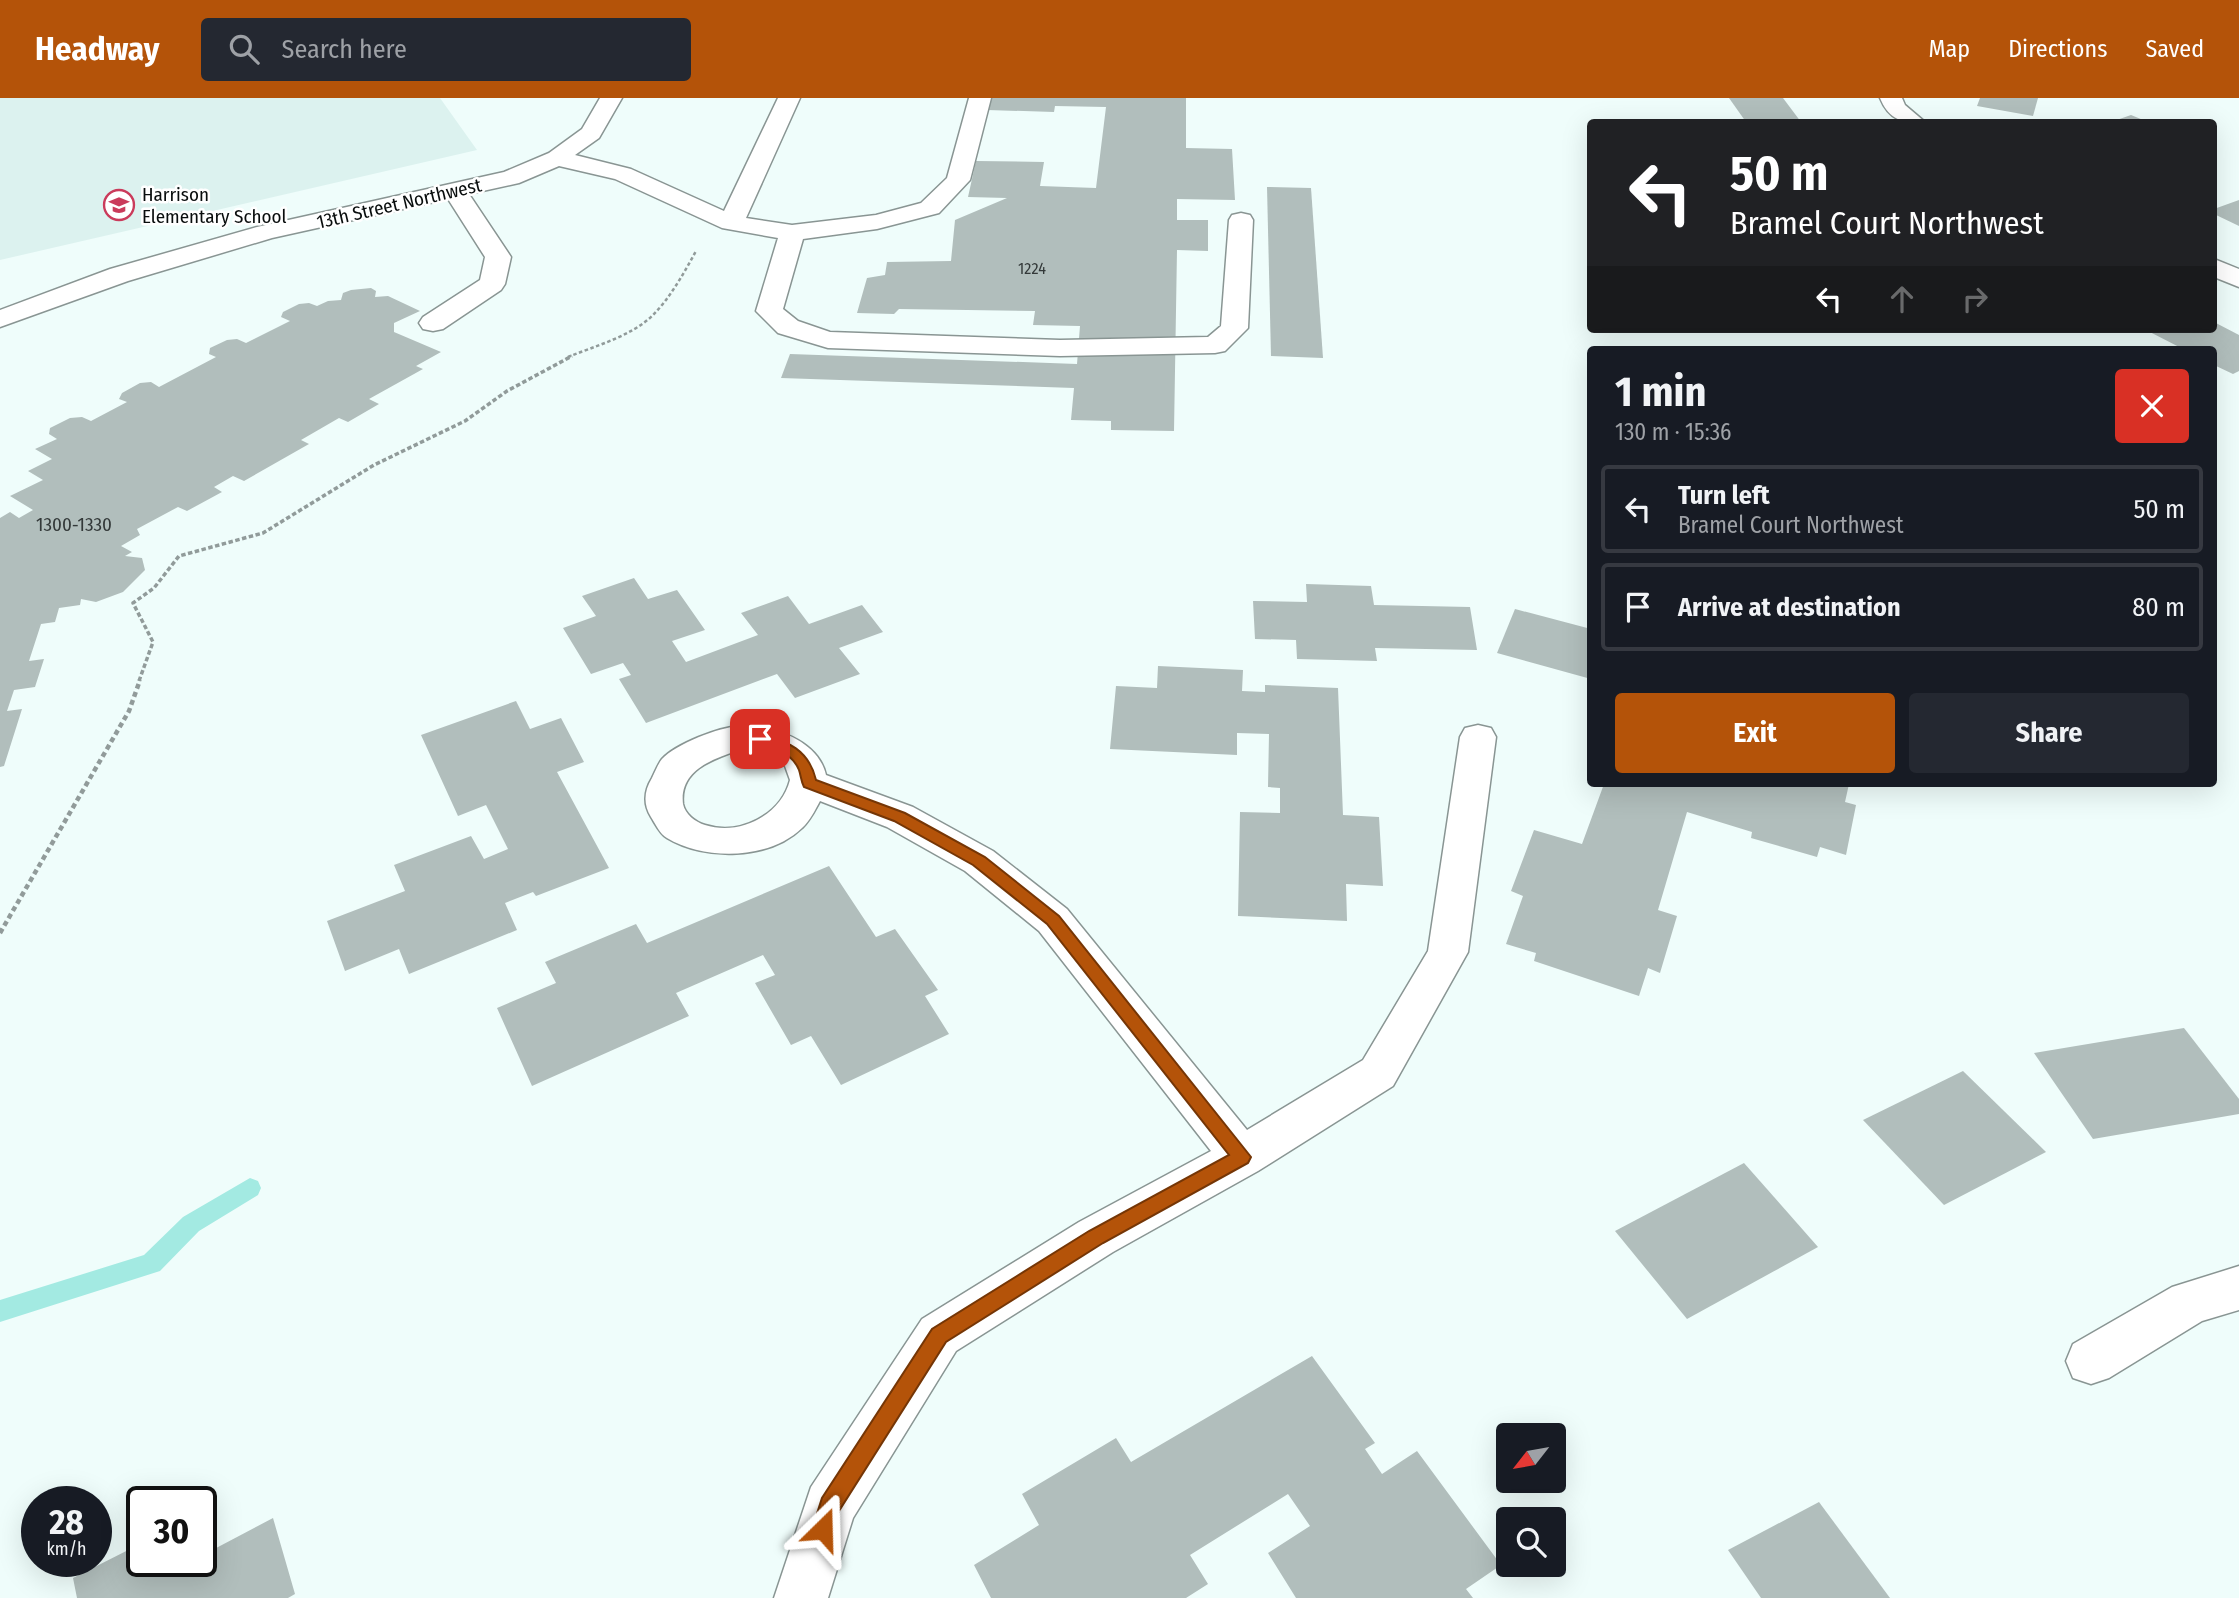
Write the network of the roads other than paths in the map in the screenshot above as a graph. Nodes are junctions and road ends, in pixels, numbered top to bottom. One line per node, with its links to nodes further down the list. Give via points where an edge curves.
1 (611, 98): 6 (street, 13th Street Northwest, via 592,133)
2 (789, 98): 9 (street)
3 (980, 98): 10 (street, via 958,180 930,208 877,222)
4 (1891, 98): 5 (street, via 1895,108)
5 (1910, 119)
6 (557, 158): 7 (street, 13th Street Northwest, via 511,178); 9 (street, via 623,174)
7 (454, 190): 13 (street, 13th Street Northwest, via 265,232 119,275); 14 (street, via 498,257 492,284)
8 (1241, 220): 10 (street, via 1234,328 1215,345 1060,348 828,340 788,327 769,311)
9 (731, 222): 10 (street)
10 (792, 233)
11 (2217, 268): 12 (street)
12 (2239, 279)
13 (0, 318)
14 (433, 323)
15 (1478, 737): 17 (street, via 1448,952 1378,1073)
16 (810, 783): 17 (street, via 900,817 979,861 1053,920)
17 (1242, 1157): 20 (street, via 1096,1237 939,1335 830,1506)
18 (2239, 1288): 19 (street, via 2189,1303)
19 (2091, 1361)
20 (801, 1598)

